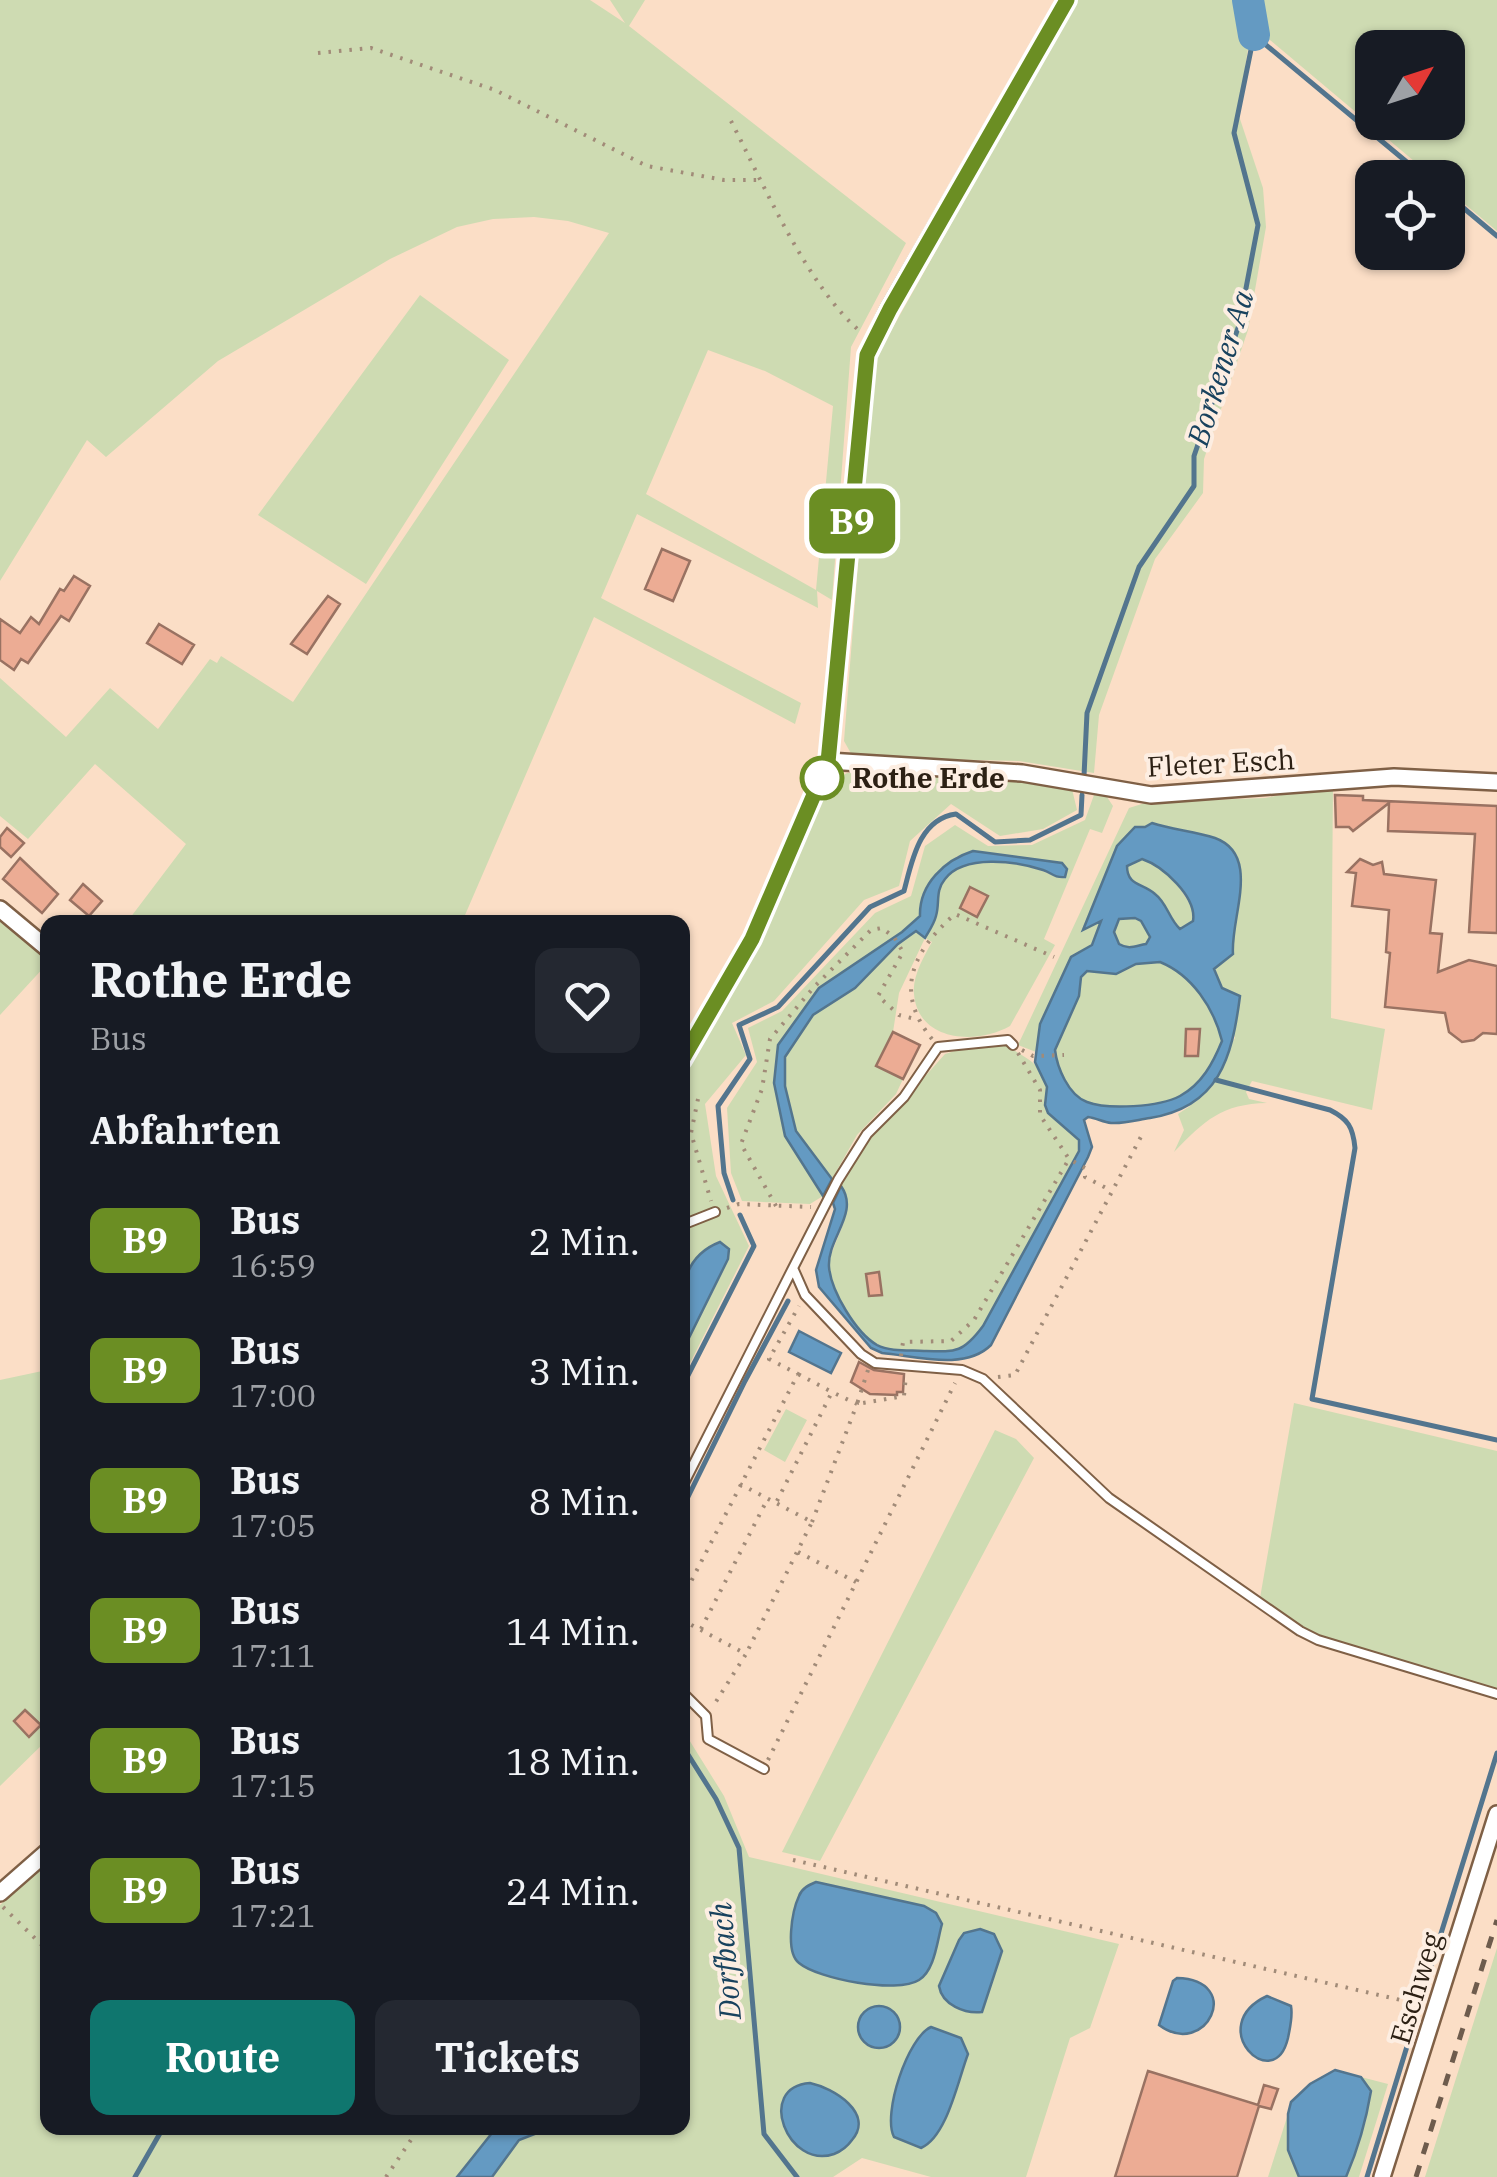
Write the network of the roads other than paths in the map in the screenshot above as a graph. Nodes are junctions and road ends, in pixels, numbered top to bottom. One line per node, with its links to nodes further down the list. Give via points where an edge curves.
1 (1067, 0): 2 (street, via 867,355)
2 (828, 762): 3 (street, Fleter Esch, via 1022,773 1151,795 1394,778); 7 (street, via 752,939)
3 (1497, 782)
4 (0, 909): 5 (street)
5 (40, 942)
6 (1014, 1045): 10 (lane, via 1008,1040 938,1047 838,1180)
7 (690, 1046)
8 (715, 1212): 9 (lane)
9 (690, 1221)
10 (794, 1268): 11 (lane); 12 (lane, via 805,1294 861,1354 875,1363 962,1370 983,1379 1109,1498 1300,1631)
11 (690, 1471)
12 (1497, 1694)
13 (690, 1700): 14 (lane, via 706,1716 708,1739)
14 (764, 1768)
15 (1497, 1814): 18 (street, Eschweg)
16 (40, 1857): 17 (street)
17 (0, 1893)
18 (1382, 2177)

